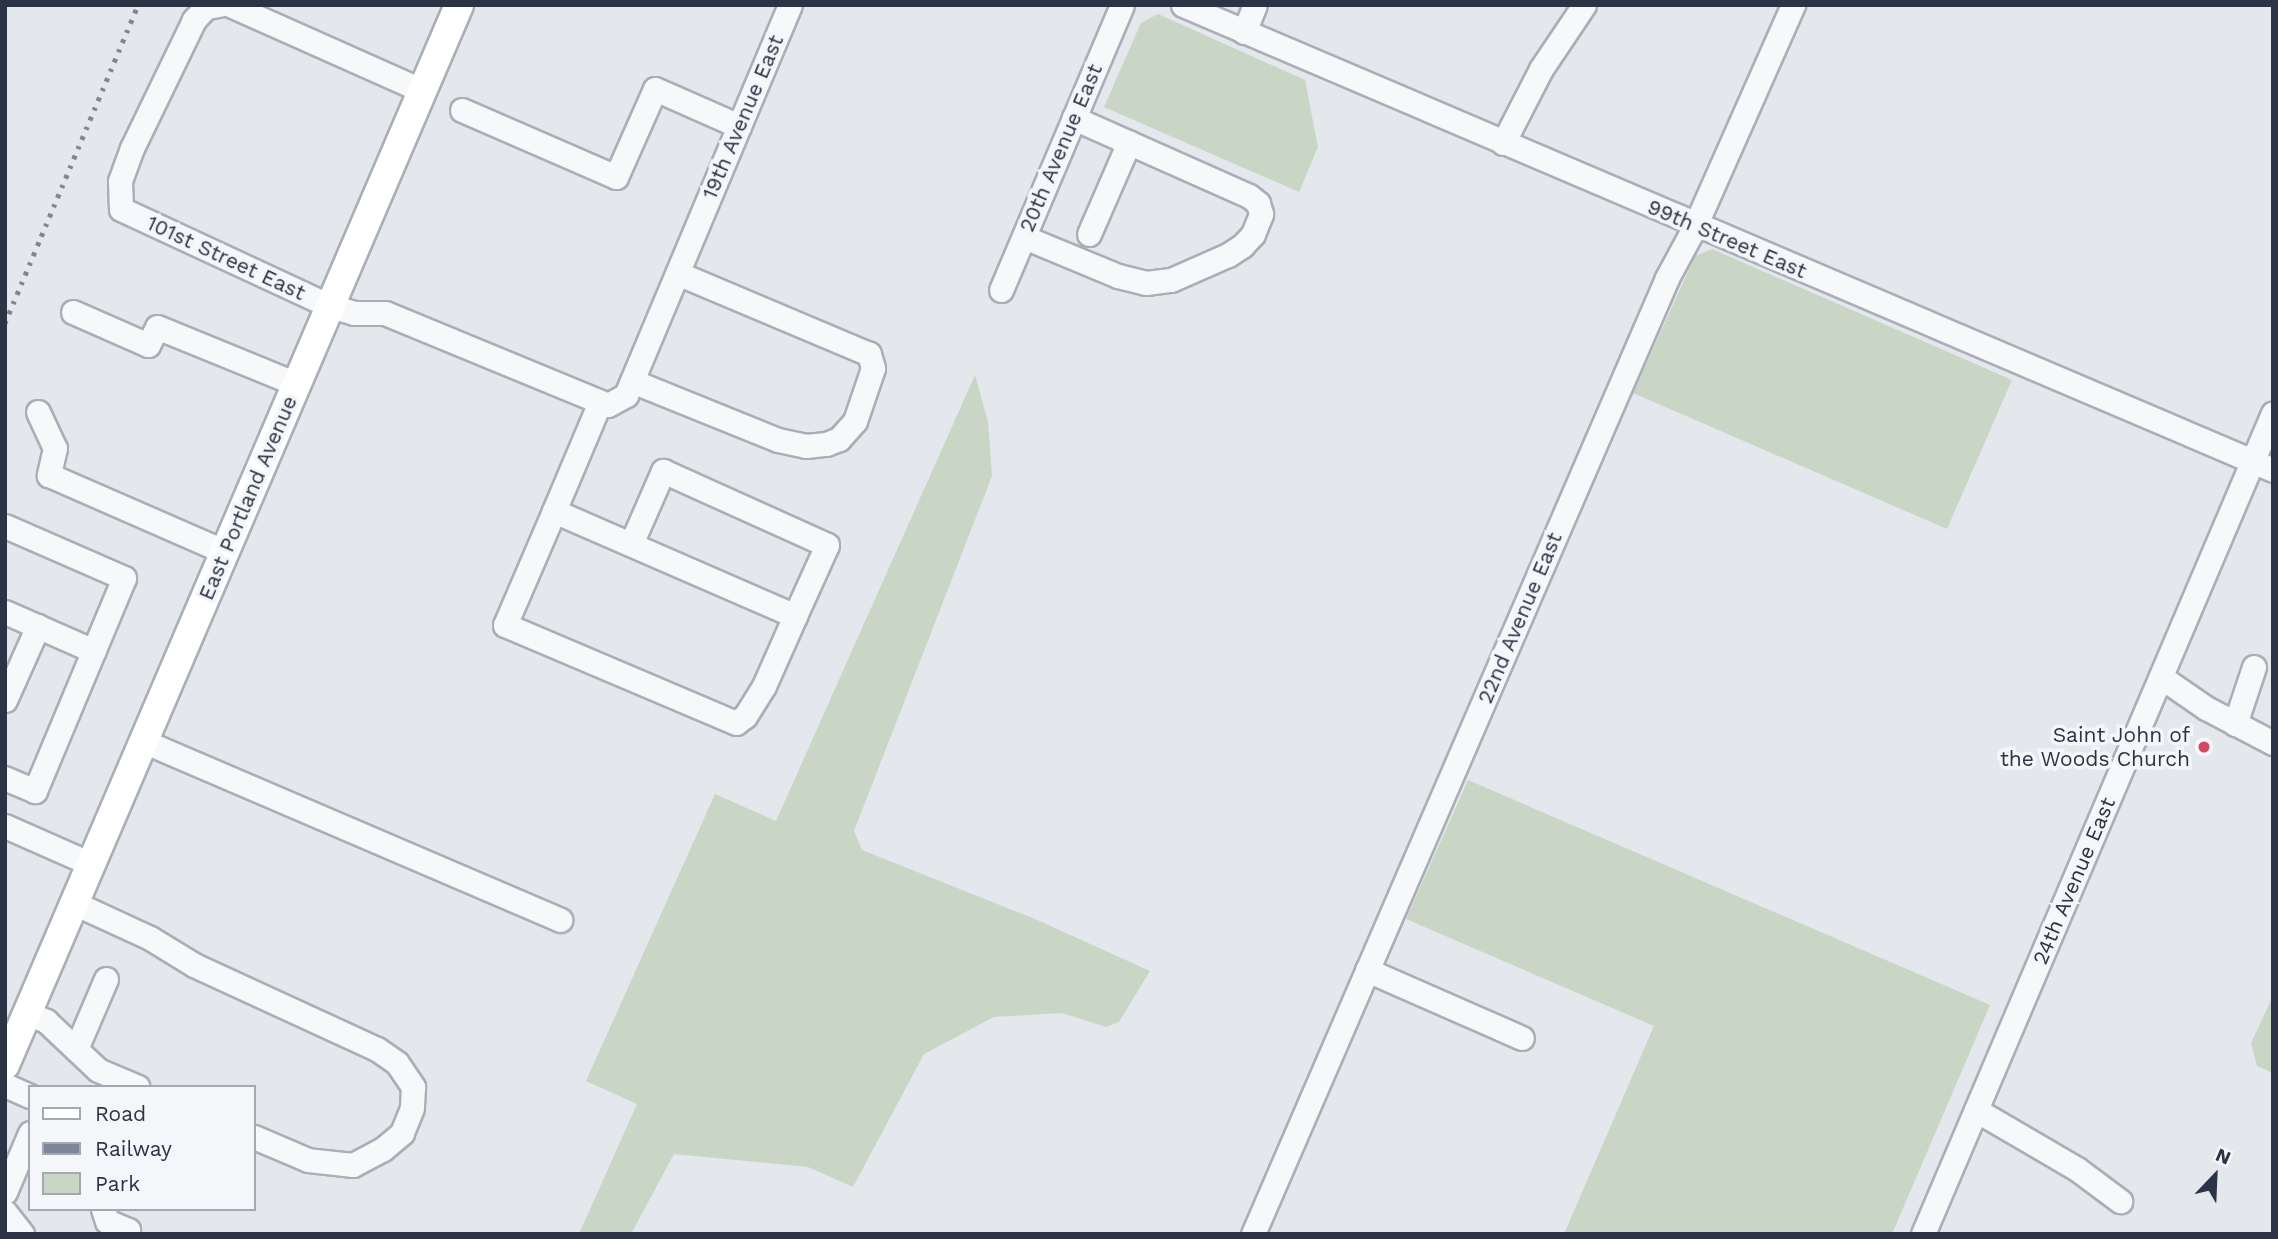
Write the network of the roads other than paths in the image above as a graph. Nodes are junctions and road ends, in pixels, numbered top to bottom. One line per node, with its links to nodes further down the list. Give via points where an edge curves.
1 (219, 5): 22 (street, 101st Street East, via 206,7 194,20 132,148 120,181 121,209)
2 (230, 5): 11 (street)
3 (459, 5): 11 (main road, East Portland Avenue)
4 (790, 5): 14 (street, 19th Avenue East)
5 (1122, 5): 13 (street, 20th Avenue East)
6 (1183, 5): 10 (street, 99th Street East)
7 (1255, 5): 10 (street)
8 (1584, 5): 16 (street, via 1541,69)
9 (1793, 5): 17 (street, 22nd Avenue East)
10 (1244, 32): 16 (street, 99th Street East)
11 (423, 91): 22 (main road, East Portland Avenue)
12 (462, 110): 14 (street, via 616,177 655,89)
13 (1074, 118): 15 (street); 19 (street, 20th Avenue East)
14 (739, 126): 20 (street, 19th Avenue East)
15 (1129, 142): 18 (street); 19 (street, via 1258,203 1261,214 1249,240 1228,255 1171,280 1146,283)
16 (1503, 143): 17 (street, 99th Street East)
17 (1695, 226): 29 (street, 99th Street East); 49 (street, 22nd Avenue East, via 1667,278)
18 (1089, 234)
19 (1024, 237): 21 (street, 20th Avenue East)
20 (677, 273): 24 (street, 19th Avenue East); 24 (street, via 869,354 873,368 855,421 839,439 806,446 778,440)
21 (1001, 290)
22 (330, 306): 25 (main road, East Portland Avenue); 26 (street, 101st Street East, via 354,313 385,313)
23 (73, 312): 25 (street, via 148,345 157,327)
24 (632, 381): 26 (street, via 626,396 608,405)
25 (297, 384): 33 (main road, East Portland Avenue)
26 (600, 402): 30 (street)
27 (38, 412): 33 (street, via 55,448 49,475)
28 (2273, 412): 29 (street, 24th Avenue East)
29 (2262, 465): 39 (street, 24th Avenue East)
30 (554, 511): 32 (street); 35 (street, via 506,625 736,723 755,703)
31 (5, 526): 37 (street, via 124,578)
32 (631, 544): 35 (street); 35 (street, via 663,471 827,545)
33 (225, 552): 42 (main road, East Portland Avenue)
34 (5, 612): 36 (street)
35 (795, 616)
36 (38, 626): 37 (street); 40 (street)
37 (94, 651): 44 (street, via 35,791)
38 (2253, 667): 41 (street)
39 (2161, 677): 41 (street); 58 (street, 24th Avenue East)
40 (5, 700)
41 (2235, 724): 43 (street)
42 (144, 741): 46 (main road, East Portland Avenue); 48 (street)
43 (2273, 743)
44 (5, 778)
45 (5, 826): 46 (street)
46 (91, 864): 47 (main road, East Portland Avenue)
47 (74, 903): 51 (main road, East Portland Avenue); 60 (street, via 150,938 194,965 377,1049 397,1063 413,1087 412,1108 402,1133 354,1165 308,1160)
48 (560, 920)
49 (1367, 970): 52 (street); 67 (street, 22nd Avenue East)
50 (106, 979): 53 (street)
51 (32, 1002): 53 (street); 54 (main road, East Portland Avenue)
52 (1522, 1038)
53 (76, 1049): 56 (street, via 97,1070)
54 (5, 1065)
55 (5, 1085): 57 (street)
56 (133, 1085)
57 (28, 1095)
58 (1976, 1110): 62 (street); 68 (street, 24th Avenue East)
59 (28, 1138): 61 (street)
60 (256, 1138)
61 (5, 1192)
62 (2120, 1200)
63 (104, 1211): 66 (street, via 107,1221 128,1230)
64 (5, 1212): 65 (street)
65 (22, 1234)
66 (126, 1234)
67 (1253, 1234)
68 (1923, 1234)

